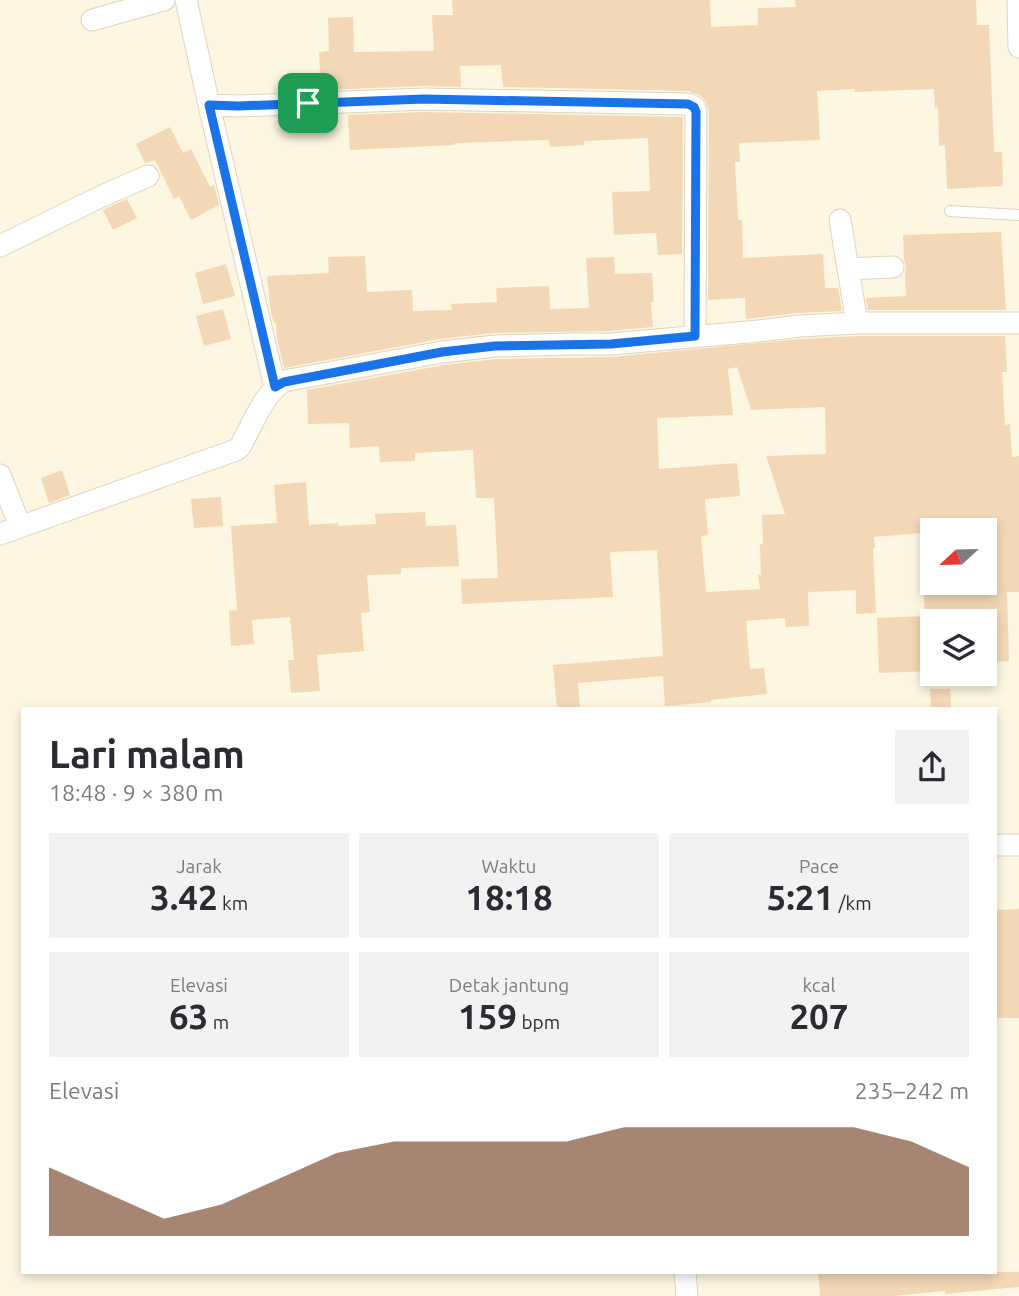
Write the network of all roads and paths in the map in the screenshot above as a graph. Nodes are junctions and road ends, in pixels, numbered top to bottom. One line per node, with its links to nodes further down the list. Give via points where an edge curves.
1 (163, 0): 4 (street)
2 (186, 0): 6 (street)
3 (1018, 0): 5 (street)
4 (92, 20)
5 (1019, 47)
6 (209, 105): 16 (street, via 424,99 688,104 696,112); 17 (street)
7 (148, 176): 11 (street)
8 (950, 211): 9 (lane)
9 (1019, 215)
10 (841, 220): 13 (street)
11 (0, 246)
12 (893, 267): 13 (street)
13 (848, 269): 14 (street)
14 (857, 323): 15 (street); 16 (street)
15 (1019, 323)
16 (695, 336): 17 (street, via 611,344 482,347 297,379)
17 (275, 387): 19 (street, via 236,450)
18 (0, 475): 19 (street)
19 (20, 526): 20 (street)
20 (0, 534)
21 (997, 845): 22 (street)
22 (1019, 845)
23 (685, 1274): 24 (street)
24 (687, 1296)

